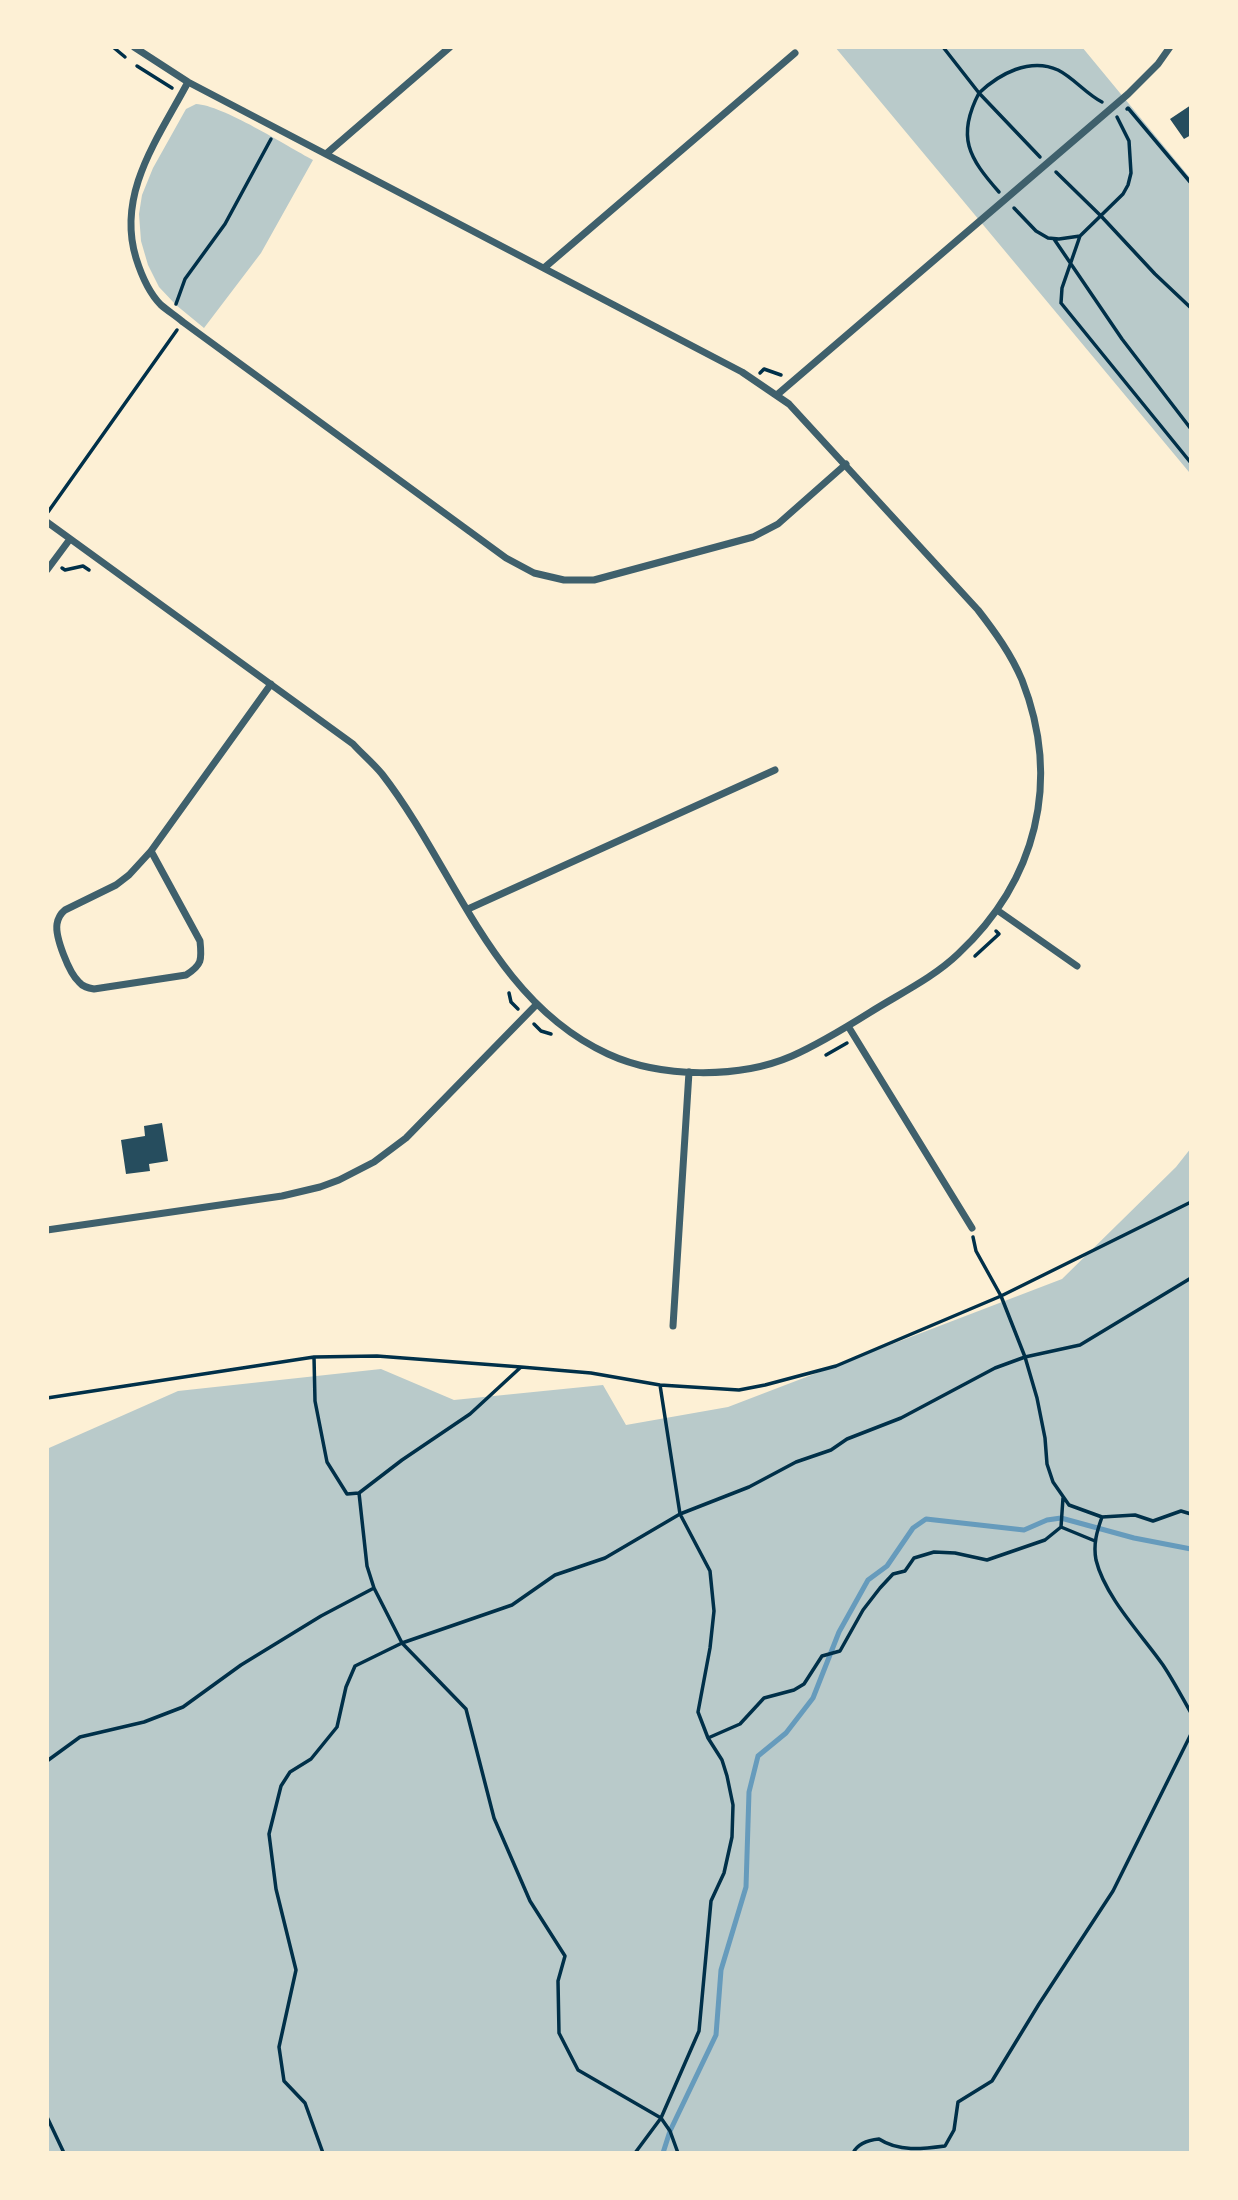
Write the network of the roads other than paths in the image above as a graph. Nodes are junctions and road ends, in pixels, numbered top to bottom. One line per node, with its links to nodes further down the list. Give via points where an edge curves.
1 (134, 47): 5 (street)
2 (450, 47): 6 (street)
3 (1170, 47): 8 (street, via 1111,108)
4 (795, 53): 7 (street)
5 (188, 82): 6 (street); 9 (street, via 138,178 131,204 130,230 139,271 152,294 183,322 506,558 534,573 594,580 753,537 778,524)
6 (326, 154): 7 (street)
7 (544, 268): 8 (street)
8 (778, 394): 9 (street)
9 (846, 464): 17 (street, via 978,610 1021,680 1037,740 1039,803 1032,842)
10 (47, 522): 11 (street)
11 (70, 538): 12 (street); 13 (street)
12 (47, 570)
13 (271, 684): 15 (street); 16 (street, via 353,744 380,771)
14 (775, 770): 16 (street)
15 (151, 851): 15 (street, via 200,941 202,958 186,975 87,988 72,974 58,937 60,915 116,885)
16 (468, 909): 19 (street)
17 (997, 911): 18 (street); 20 (street, via 957,956)
18 (1077, 966)
19 (536, 1005): 21 (street, via 608,1054 648,1067); 23 (street, via 406,1138 339,1180 282,1196)
20 (848, 1026): 21 (street, via 772,1063 731,1071); 22 (street)
21 (689, 1072): 24 (street)
22 (972, 1228)
23 (47, 1230)
24 (673, 1326)

